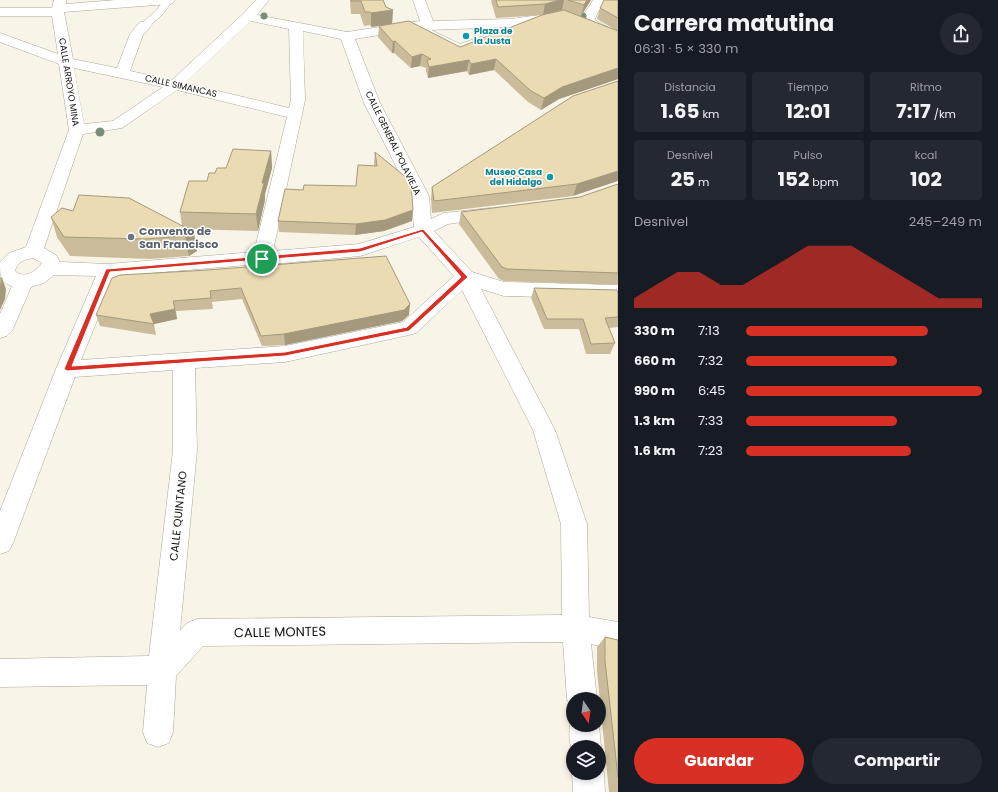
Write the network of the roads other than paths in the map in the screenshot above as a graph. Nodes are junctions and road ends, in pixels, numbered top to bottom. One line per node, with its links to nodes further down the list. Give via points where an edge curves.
1 (169, 0): 5 (street); 9 (street)
2 (263, 0): 7 (street)
3 (419, 0): 10 (street)
4 (599, 0): 11 (street, via 590,12 588,22)
5 (59, 7): 6 (street); 16 (street, CALLE ARROYO MINA)
6 (0, 12)
7 (248, 17): 12 (street); 18 (street)
8 (528, 21): 10 (street); 10 (lane, via 460,46); 11 (street, via 569,17)
9 (145, 25): 17 (street, via 137,34)
10 (423, 26): 13 (street)
11 (598, 28): 15 (street)
12 (297, 32): 13 (street, via 322,31); 19 (street, via 298,100)
13 (347, 36): 22 (street, CALLE GENERAL POLAVIEJA, via 372,102 426,192)
14 (0, 37): 16 (street, CALLE SIMANCAS)
15 (618, 38)
16 (66, 62): 17 (street, CALLE SIMANCAS); 20 (street, CALLE ARROYO MINA)
17 (122, 73): 18 (street, CALLE SIMANCAS)
18 (175, 85): 19 (street, CALLE SIMANCAS); 20 (street, via 117,125)
19 (294, 114): 24 (street)
20 (77, 130): 23 (street, CALLE ARROYO MINA)
21 (507, 211): 22 (street, via 444,219)
22 (423, 230): 24 (street, via 360,250); 28 (street)
23 (33, 252): 25 (street, via 19,255); 26 (street, via 50,259)
24 (262, 259): 27 (street)
25 (3, 266): 29 (street, via 12,279)
26 (49, 268): 27 (street); 29 (street, via 40,277)
27 (108, 270): 33 (street)
28 (465, 277): 30 (street, via 504,290); 32 (street, via 409,328 285,354); 35 (street, via 544,430 574,524)
29 (24, 281): 31 (street, via 5,326)
30 (618, 292)
31 (0, 331)
32 (184, 361): 33 (street); 37 (street, CALLE QUINTANO, via 185,450)
33 (67, 369): 34 (street)
34 (0, 543)
35 (576, 628): 36 (street, CALLE MONTES); 37 (street, CALLE MONTES, via 197,633); 39 (street)
36 (618, 636)
37 (162, 670): 38 (street); 40 (street, CALLE QUINTANO)
38 (0, 673)
39 (581, 692)
40 (158, 732)
41 (588, 780): 42 (street)
42 (589, 792)

